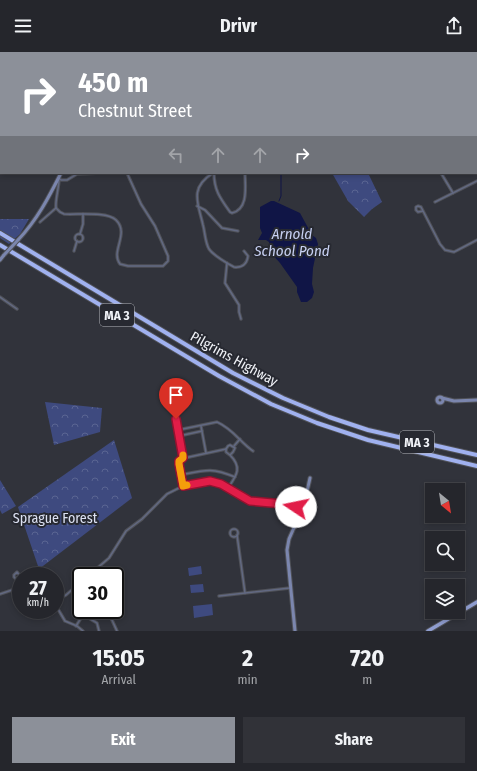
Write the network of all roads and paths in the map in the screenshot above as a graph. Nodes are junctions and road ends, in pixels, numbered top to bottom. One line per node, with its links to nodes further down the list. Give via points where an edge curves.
1 (60, 174): 8 (street)
2 (77, 174): 8 (street, via 66,180)
3 (127, 174): 15 (street, via 141,204 158,231 168,256 166,263 160,266 121,264 117,257 122,231 117,221 108,215)
4 (212, 174): 12 (street, via 198,187)
5 (213, 174): 6 (street, via 217,193 232,213 237,211 245,199)
6 (245, 174)
7 (442, 174): 10 (street)
8 (59, 177): 13 (street); 25 (street, bridge, via 38,216)
9 (477, 181): 10 (street)
10 (453, 193): 11 (street)
11 (435, 202)
12 (197, 206): 17 (street, via 205,210 222,228); 26 (street, via 208,247)
13 (56, 208): 15 (street, via 63,213); 16 (street)
14 (423, 211): 20 (street, via 445,250 454,252)
15 (83, 214): 19 (street)
16 (40, 222)
17 (238, 231)
18 (0, 233): 42 (highway, Pilgrims Highway / MA 3, via 240,377 283,398 368,430)
19 (80, 234): 21 (street, via 76,235); 21 (street, via 83,235 83,239)
20 (477, 240)
21 (77, 241): 23 (street)
22 (0, 245): 45 (highway, Pilgrims Highway / MA 3, via 219,376 276,406 317,424 368,440)
23 (74, 251)
24 (244, 251): 26 (street, via 248,258 244,265 234,267)
25 (0, 260)
26 (227, 263): 29 (street, via 225,283 239,305)
27 (0, 297): 28 (street)
28 (17, 308)
29 (241, 319)
30 (442, 400): 31 (street)
31 (477, 400)
32 (176, 419): 34 (street)
33 (201, 426): 34 (street); 35 (street); 37 (street, via 217,422 223,424)
34 (178, 430): 36 (street)
35 (202, 431): 36 (street); 41 (street)
36 (179, 436): 44 (street)
37 (240, 440): 38 (street); 40 (street)
38 (234, 446): 39 (street, via 230,445); 43 (street, via 235,450)
39 (226, 449): 41 (street); 43 (street)
40 (253, 451)
41 (206, 453): 44 (street)
42 (477, 455)
43 (230, 456): 47 (street, via 237,467)
44 (183, 458): 46 (street, via 179,461)
45 (477, 466)
46 (181, 475): 47 (street, via 215,470); 49 (street)
47 (236, 477): 50 (street)
48 (310, 478): 51 (street)
49 (183, 486): 50 (street, via 210,481); 53 (street, via 167,494 126,531 109,558)
50 (228, 488): 51 (street, via 250,501 283,504)
51 (302, 510): 54 (street, via 287,547)
52 (237, 535): 57 (street)
53 (98, 567)
54 (290, 588): 57 (street); 68 (street)
55 (12, 590): 58 (street)
56 (72, 590): 59 (street)
57 (245, 593): 60 (street)
58 (0, 594)
59 (64, 596)
60 (219, 596)
61 (477, 602): 69 (main road)
62 (64, 619): 64 (street)
63 (111, 619): 67 (street)
64 (76, 626): 65 (street); 66 (street, via 81,618 88,618 97,623)
65 (83, 631)
66 (99, 631)
67 (117, 631)
68 (295, 631)
69 (428, 631)

